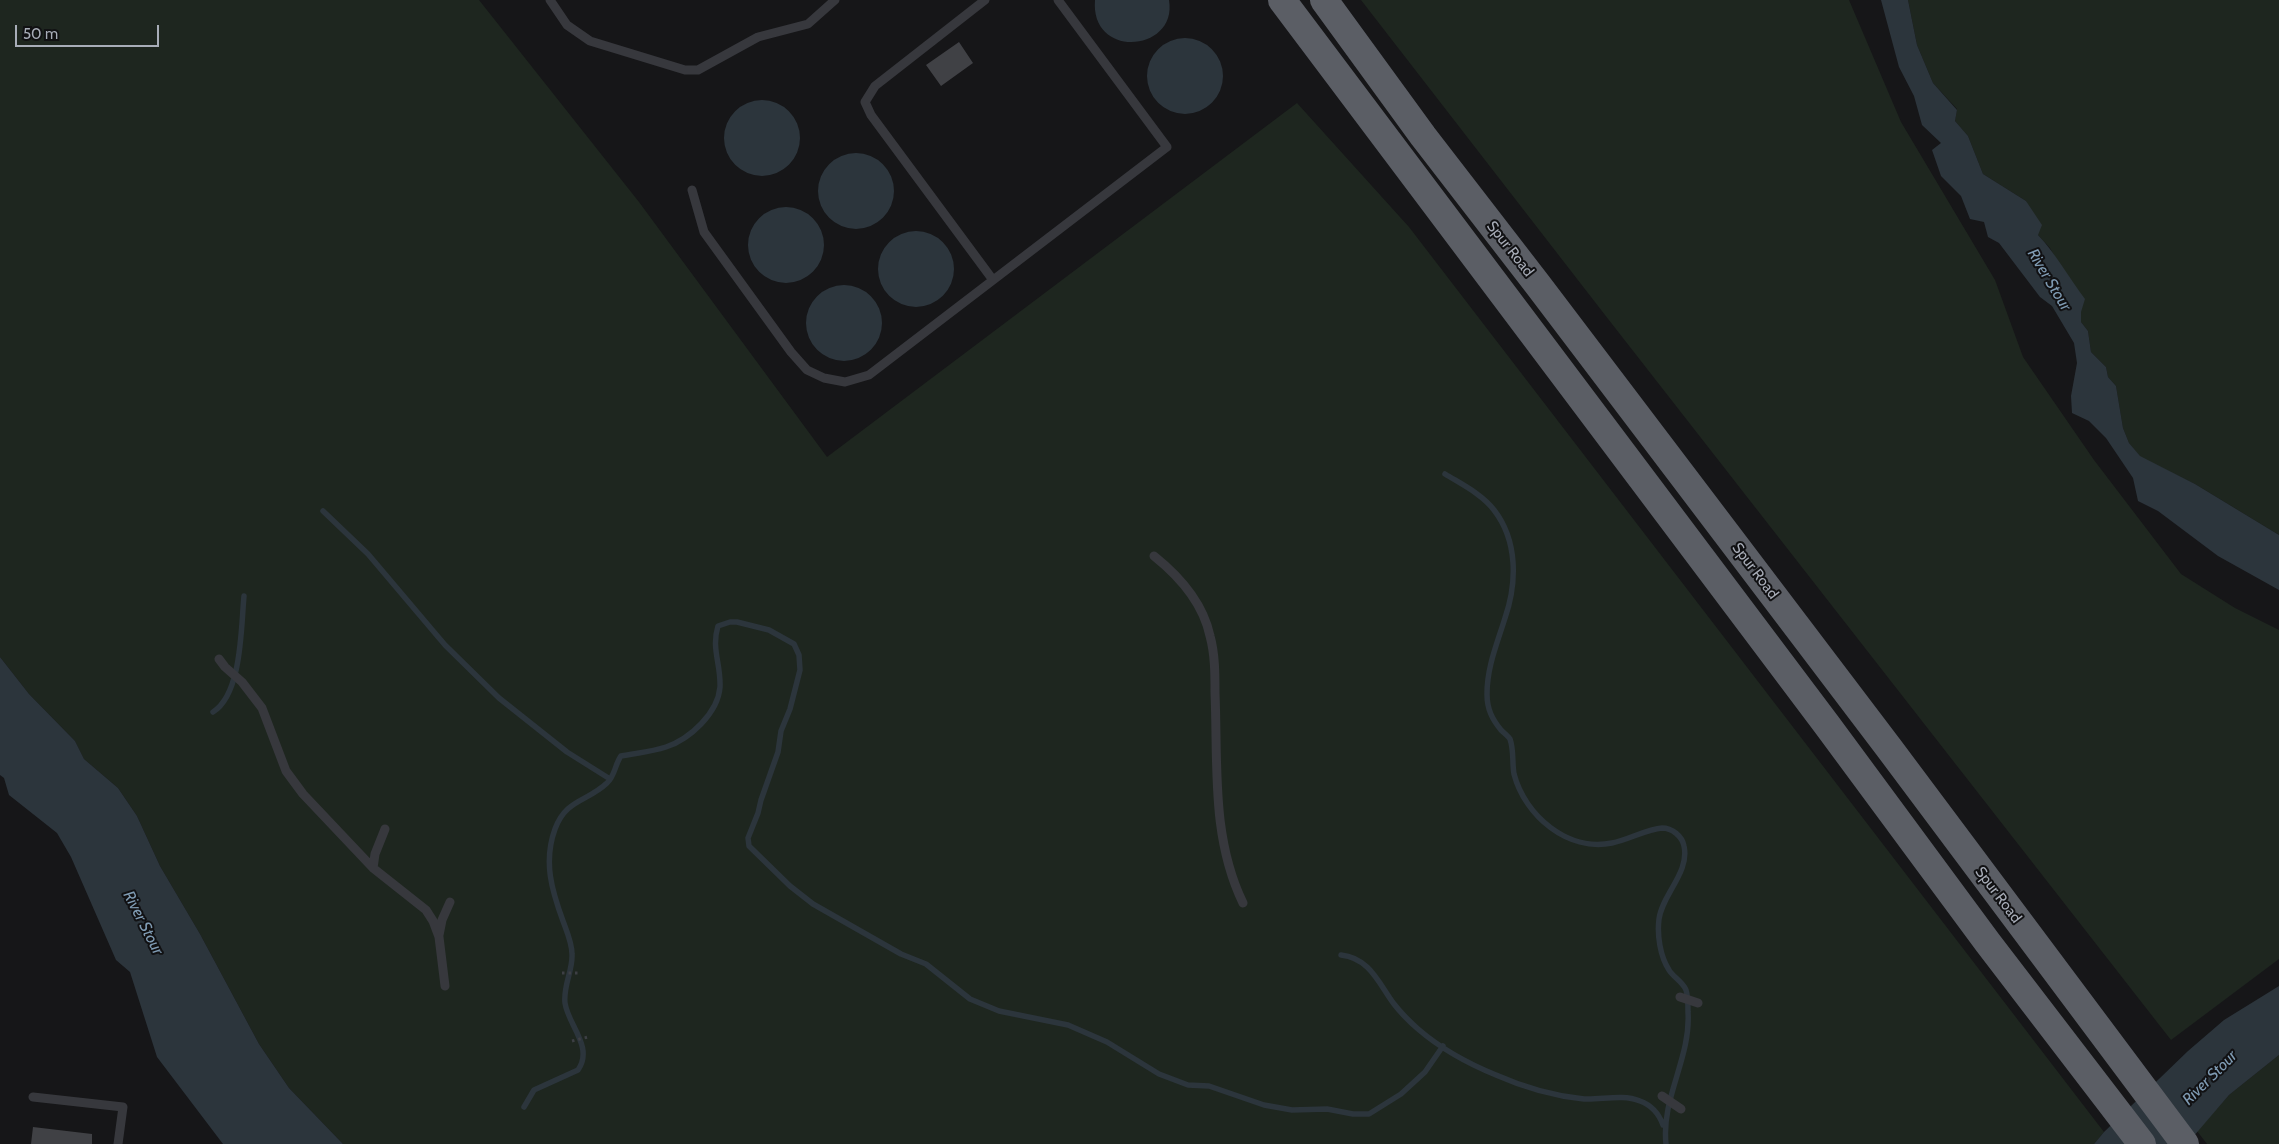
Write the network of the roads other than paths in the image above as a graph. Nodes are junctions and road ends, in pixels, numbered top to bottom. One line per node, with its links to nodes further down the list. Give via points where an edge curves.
1 (550, 0): 2 (lane, via 567,26 590,40 685,70 698,70 758,37 808,24)
2 (835, 0)
3 (985, 0): 8 (lane, via 875,86 865,102 871,115)
4 (1058, 0): 8 (lane, via 1167,147)
5 (1282, 0): 23 (highway)
6 (1324, 0): 24 (highway, Spur Road, via 1423,136 1538,284)
7 (692, 190): 8 (lane, via 704,232 791,352 806,370 824,378 845,382 869,374)
8 (994, 280)
9 (1154, 556): 14 (lane, via 1189,592 1211,636 1222,844)
10 (222, 663): 12 (lane, via 262,708 286,771 303,794)
11 (385, 829): 12 (lane)
12 (373, 868): 15 (lane, via 426,910)
13 (450, 902): 15 (lane)
14 (1243, 903)
15 (439, 937): 16 (lane)
16 (445, 986)
17 (1680, 997): 18 (lane)
18 (1698, 1003)
19 (1662, 1096): 21 (lane)
20 (34, 1097): 22 (lane, via 123,1107)
21 (1681, 1109)
22 (118, 1144)
23 (2142, 1144)
24 (2184, 1144)

